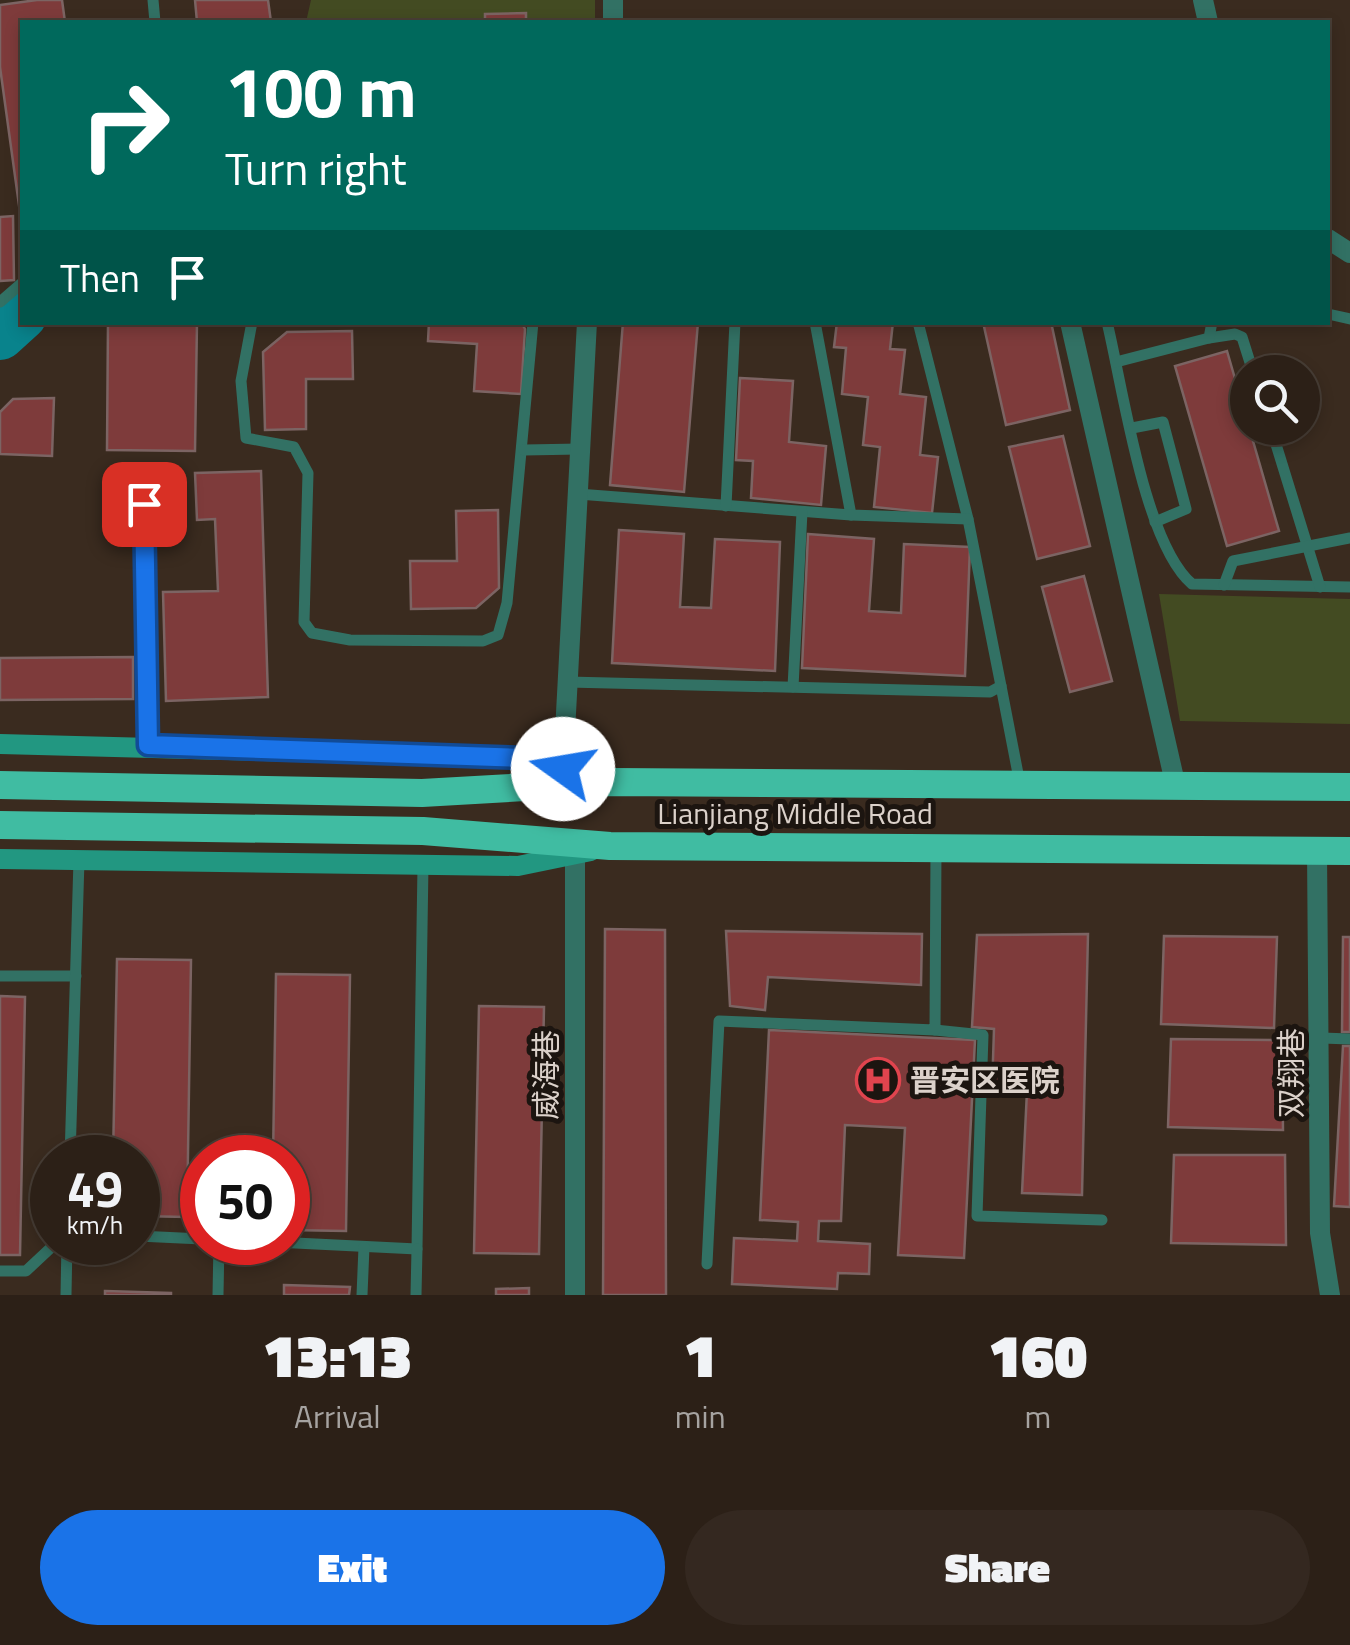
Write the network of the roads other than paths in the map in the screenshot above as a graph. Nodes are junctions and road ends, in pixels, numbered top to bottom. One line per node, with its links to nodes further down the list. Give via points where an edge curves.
1 (20, 285): 2 (lane)
2 (0, 302)
3 (251, 325): 18 (lane, via 241,380 246,438 294,447 308,473 304,622 312,633 350,640 483,641 498,635)
4 (532, 325): 18 (lane)
5 (587, 325): 17 (street)
6 (735, 325): 21 (lane)
7 (816, 325): 23 (lane)
8 (919, 325): 24 (lane)
9 (1071, 325): 40 (street)
10 (1108, 325): 14 (lane)
11 (1211, 325): 12 (lane)
12 (1209, 338): 13 (lane, via 1242,337); 14 (lane)
13 (1248, 355)
14 (1116, 362): 15 (lane)
15 (1132, 428): 25 (lane); 25 (lane, via 1163,422 1186,508)
16 (1275, 445): 27 (lane)
17 (580, 449): 18 (lane); 19 (street)
18 (524, 450)
19 (578, 494): 21 (lane); 31 (street)
20 (144, 504): 35 (lane)
21 (726, 506): 22 (lane)
22 (802, 512): 23 (lane); 33 (lane)
23 (851, 516): 24 (lane)
24 (968, 520): 32 (lane)
25 (1154, 522): 28 (lane, via 1176,571 1192,584)
26 (1350, 538): 27 (lane)
27 (1307, 545): 28 (lane, via 1233,561); 29 (lane)
28 (1224, 585): 29 (lane)
29 (1320, 587): 30 (lane)
30 (1350, 588)
31 (568, 682): 33 (lane); 36 (street)
32 (1001, 686): 33 (lane, via 990,692); 38 (lane)
33 (793, 688)
34 (0, 744): 35 (main road)
35 (148, 745): 36 (main road, via 524,758)
36 (563, 769): 37 (main road)
37 (613, 782): 38 (highway, Lianjiang Middle Road); 39 (highway, Lianjiang Middle Road, via 422,793)
38 (1020, 784): 40 (highway, Lianjiang Middle Road)
39 (0, 786)
40 (1176, 787): 41 (highway, Lianjiang Middle Road)
41 (1350, 787)
42 (0, 825): 44 (highway, Lianjiang Middle Road, via 423,832)
43 (936, 845): 44 (highway, Lianjiang Middle Road); 45 (highway, Lianjiang Middle Road); 53 (lane)
44 (610, 846): 47 (main road)
45 (1317, 851): 46 (highway, Lianjiang Middle Road); 54 (street, 双翔巷)
46 (1350, 851)
47 (575, 855): 50 (main road, via 518,866); 70 (street, 威海巷)
48 (0, 860): 49 (main road)
49 (80, 860): 50 (main road); 52 (lane)
50 (423, 865): 60 (lane)
51 (0, 976): 52 (lane)
52 (76, 976): 56 (lane)
53 (936, 1030): 57 (lane, via 983,1035 977,1216); 61 (lane, via 719,1021)
54 (1322, 1038): 55 (lane); 71 (street, 双翔巷, via 1320,1233)
55 (1350, 1039)
56 (71, 1135)
57 (1102, 1220)
58 (310, 1244): 59 (lane)
59 (364, 1247): 60 (lane); 68 (lane)
60 (417, 1249): 69 (lane)
61 (707, 1264)
62 (32, 1265): 65 (lane)
63 (67, 1265): 66 (lane)
64 (219, 1265): 67 (lane)
65 (0, 1271)
66 (66, 1295)
67 (218, 1295)
68 (362, 1295)
69 (416, 1295)
70 (575, 1295)
71 (1330, 1295)

